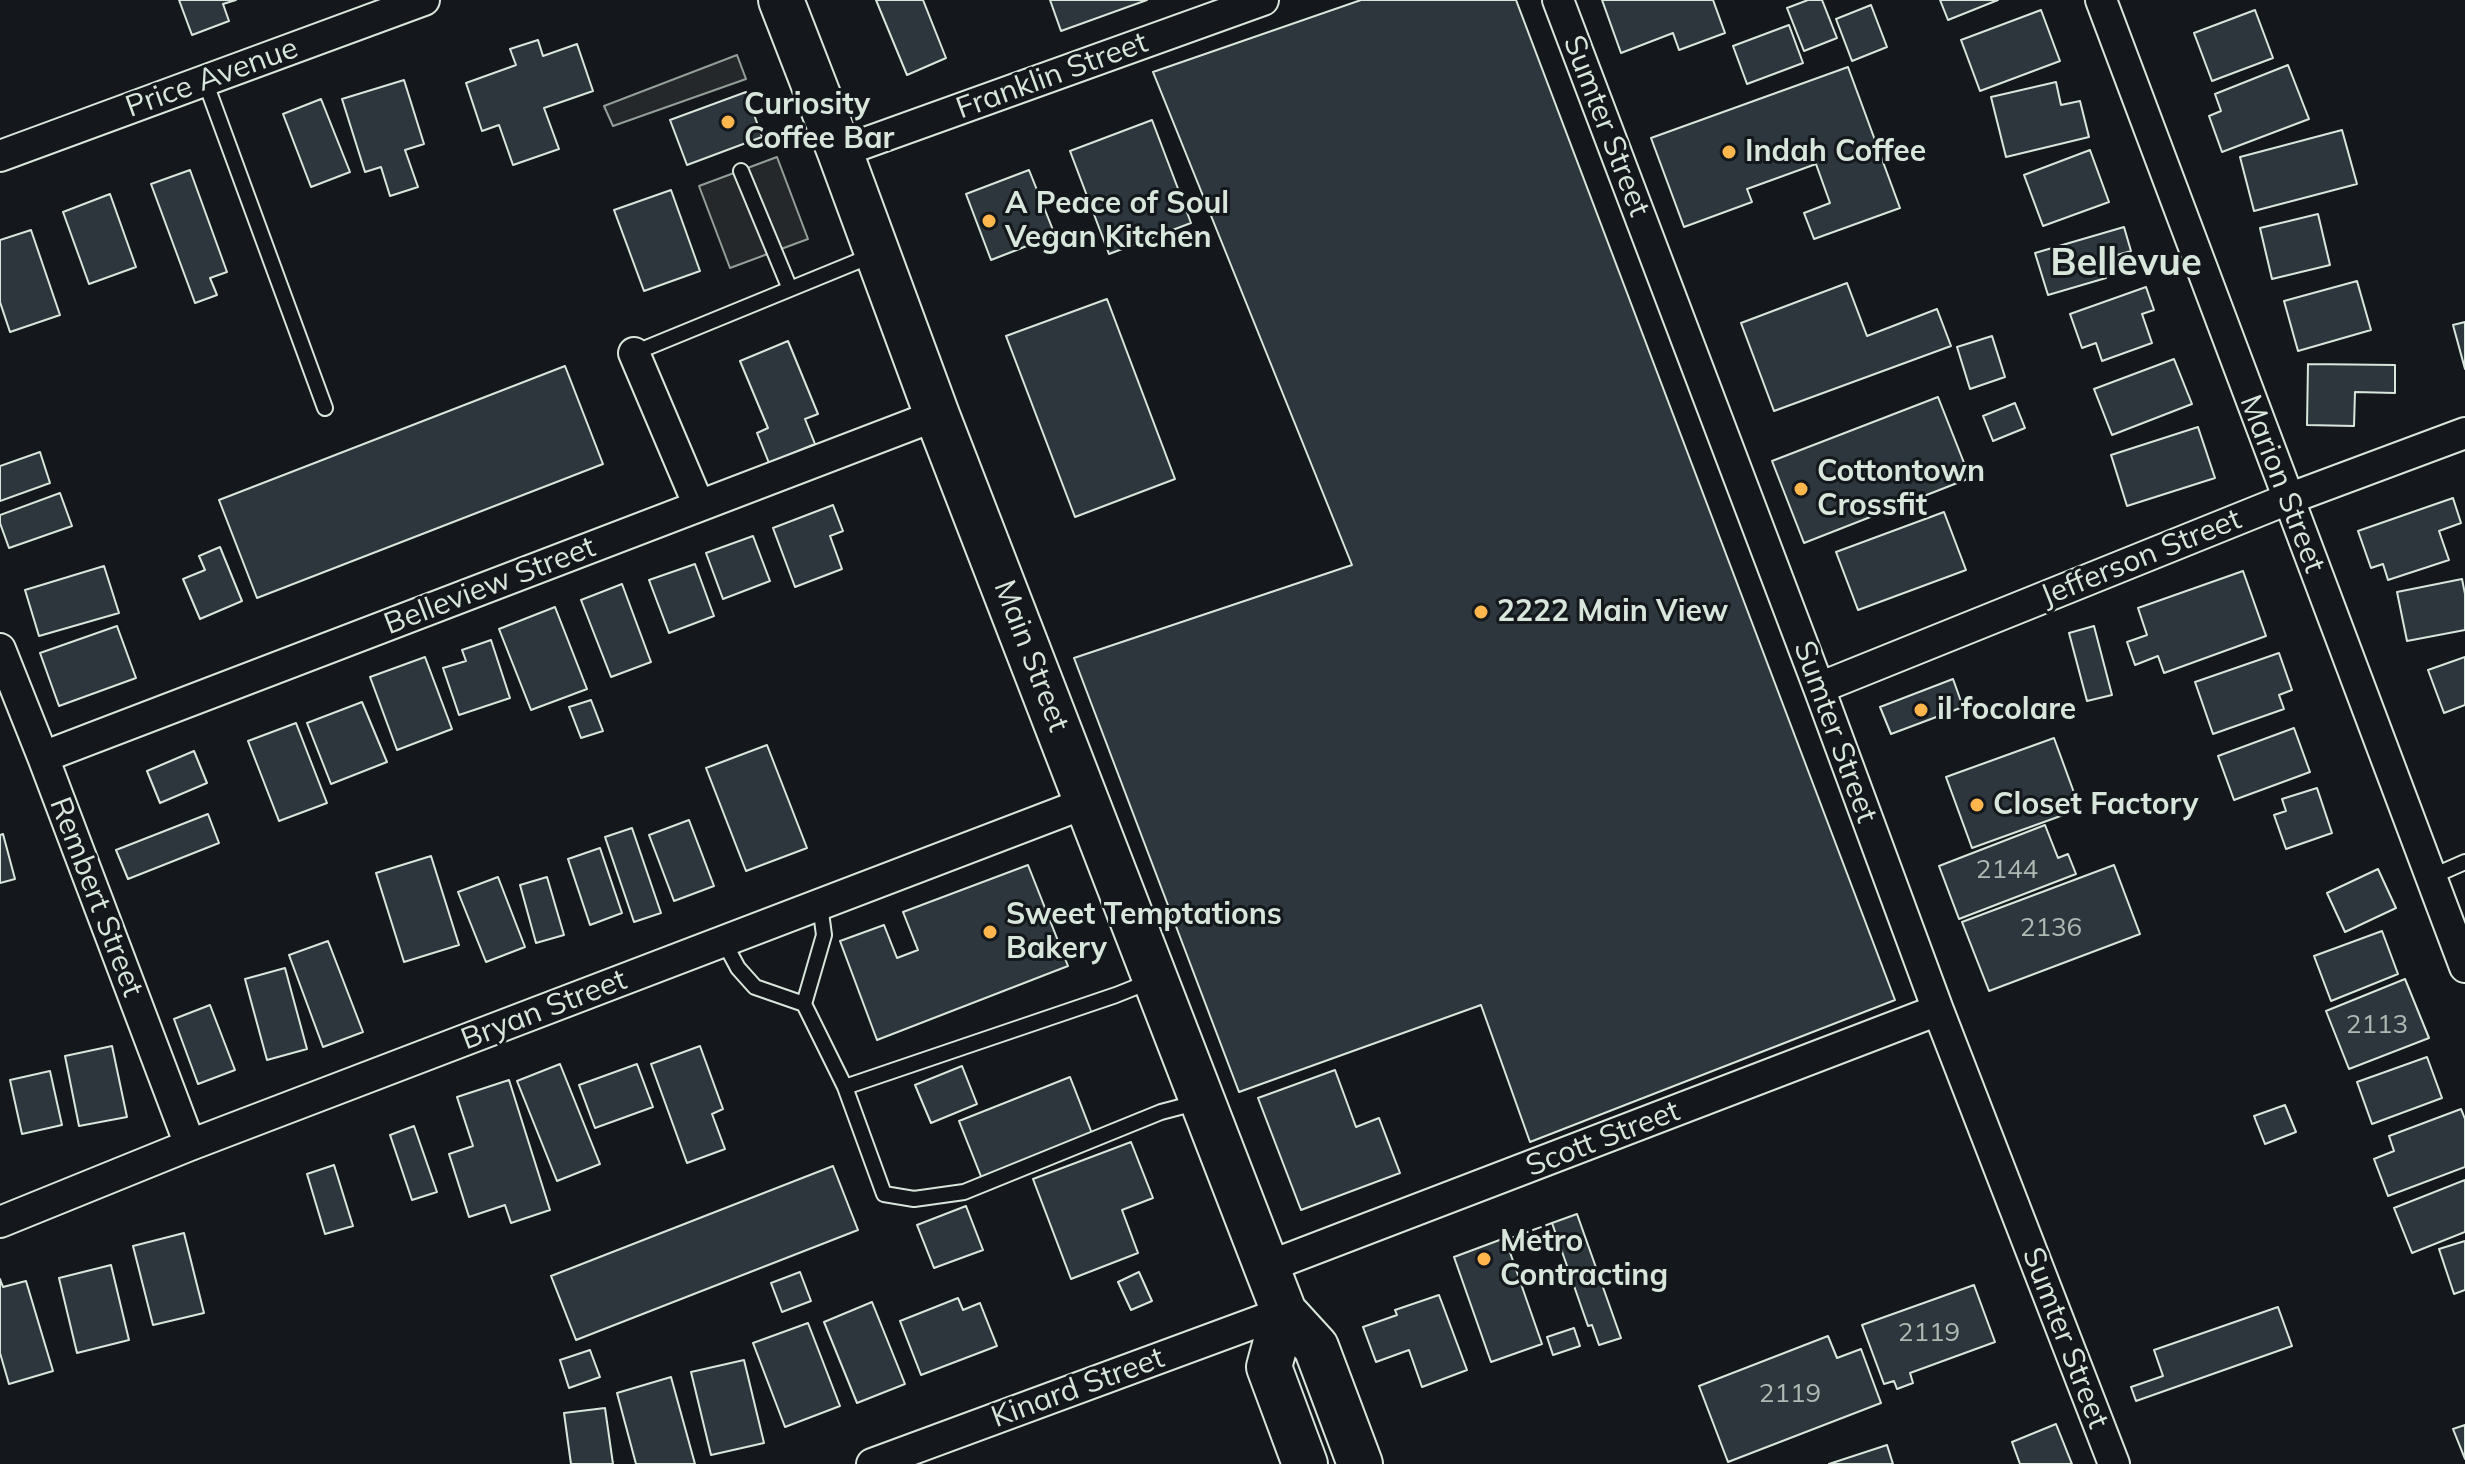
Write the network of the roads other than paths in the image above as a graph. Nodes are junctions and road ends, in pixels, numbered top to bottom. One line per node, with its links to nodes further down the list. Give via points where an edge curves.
1 (424, 0): 6 (street, Price Avenue)
2 (781, 0): 7 (main road, Main Street)
3 (1263, 0): 7 (street, Franklin Street)
4 (1558, 0): 19 (street, Sumter Street)
5 (2101, 0): 16 (street, Marion Street)
6 (205, 81): 8 (street, Price Avenue); 13 (lane)
7 (840, 152): 10 (main road, Main Street)
8 (0, 156)
9 (741, 171): 11 (lane)
10 (877, 254): 11 (lane); 14 (main road, Main Street)
11 (790, 289): 12 (lane)
12 (634, 353): 17 (street)
13 (325, 408)
14 (937, 415): 17 (street, Belleview Street); 21 (main road, Main Street)
15 (2465, 433): 16 (street, Jefferson Street)
16 (2288, 499): 19 (street, Jefferson Street); 23 (street, Marion Street)
17 (699, 506): 20 (street, Belleview Street)
18 (0, 649): 20 (street, Rembert Street)
19 (1819, 688): 29 (street, Sumter Street)
20 (43, 757): 32 (street, Rembert Street)
21 (1088, 802): 24 (street, Bryan Street); 27 (main road, Main Street)
22 (2465, 862): 23 (lane)
23 (2431, 877): 26 (street, Marion Street)
24 (820, 905): 25 (street, Bryan Street); 28 (lane, via 824,935)
25 (724, 942): 28 (lane, via 755,987); 32 (street, Bryan Street)
26 (2465, 967)
27 (1156, 979): 30 (lane); 31 (main road, Main Street)
28 (804, 1004): 30 (lane)
29 (1938, 1010): 34 (street, Scott Street); 39 (street, Sumter Street)
30 (845, 1087): 31 (lane, via 884,1194 914,1199 964,1192 1161,1112)
31 (1203, 1101): 34 (main road, Main Street)
32 (190, 1145): 33 (street, Bryan Street)
33 (0, 1222)
34 (1267, 1267): 35 (main road, Main Street)
35 (1284, 1312): 36 (street, Kinard Street); 37 (main road, via 1269,1367); 38 (main road, Main Street, via 1316,1347)
36 (872, 1464)
37 (1305, 1464)
38 (1360, 1464)
39 (2114, 1464)

